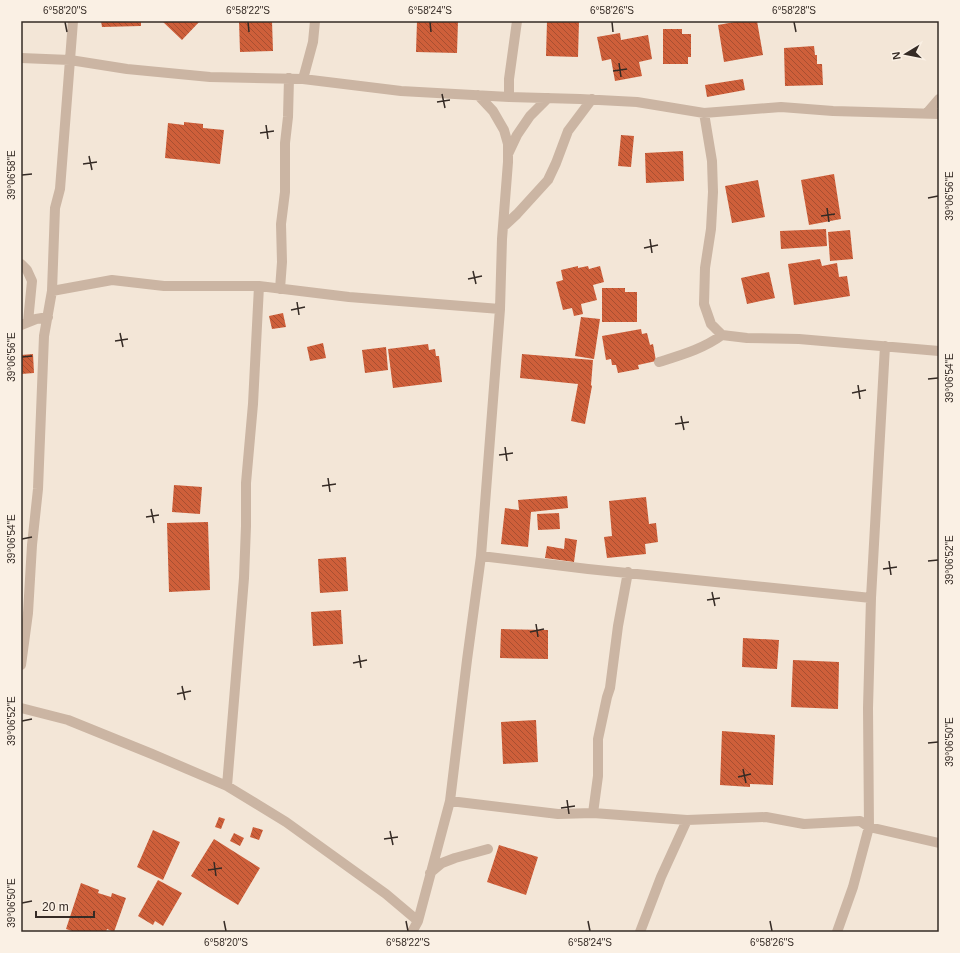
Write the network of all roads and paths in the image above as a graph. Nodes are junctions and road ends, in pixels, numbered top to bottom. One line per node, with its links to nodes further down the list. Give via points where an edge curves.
1 (73, 21): 5 (street)
2 (315, 21): 7 (street, via 313,42)
3 (517, 21): 9 (street)
4 (21, 58): 5 (street)
5 (70, 60): 6 (street, via 127,69 210,77); 21 (street, via 60,189 56,208)
6 (289, 78): 7 (street); 20 (street)
7 (303, 79): 8 (street, via 401,91)
8 (478, 95): 9 (street); 16 (street, via 493,111 504,130)
9 (509, 97): 10 (street)
10 (548, 98): 12 (street); 16 (street, via 530,116)
11 (939, 99): 14 (street)
12 (592, 100): 13 (street, via 637,102); 17 (street, via 568,131 548,180)
13 (704, 113): 14 (street, via 781,107); 25 (street, via 712,161 713,192 704,304 710,324)
14 (927, 113): 15 (street)
15 (939, 114)
16 (508, 154): 17 (street)
17 (503, 227): 22 (street)
18 (21, 264): 24 (street, via 32,281)
19 (259, 286): 20 (street); 21 (street, via 164,286 112,280); 34 (street, via 246,483 244,578)
20 (280, 289): 22 (street)
21 (52, 290): 23 (street)
22 (500, 309): 29 (street)
23 (48, 317): 24 (street); 32 (street, via 44,336 38,489)
24 (24, 324)
25 (722, 335): 26 (street); 28 (street, via 696,350)
26 (885, 346): 27 (street); 31 (street)
27 (939, 351)
28 (659, 362)
29 (481, 556): 30 (street); 35 (street)
30 (628, 572): 31 (street); 36 (street, via 610,688 598,739 598,776)
31 (871, 598): 38 (street, via 868,708)
32 (21, 665)
33 (21, 708): 34 (street, via 68,720)
34 (227, 786): 42 (street, via 286,822 386,894)
35 (450, 801): 36 (street, via 558,814); 41 (street)
36 (593, 813): 37 (street)
37 (687, 820): 38 (street, via 766,817 804,824 860,821); 44 (street)
38 (869, 828): 39 (street); 45 (street, via 853,887)
39 (939, 843)
40 (488, 849): 41 (street, via 442,863)
41 (430, 873): 42 (street)
42 (418, 921): 43 (street)
43 (412, 932)
44 (640, 932)
45 (836, 932)

